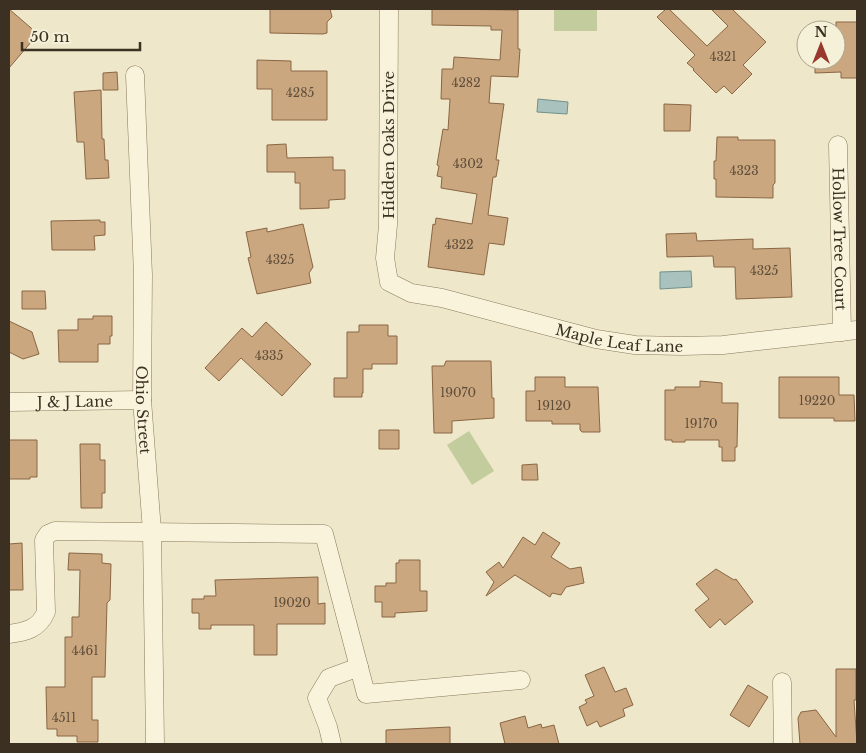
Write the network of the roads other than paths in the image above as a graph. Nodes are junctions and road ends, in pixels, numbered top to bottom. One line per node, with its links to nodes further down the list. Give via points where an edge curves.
1 (389, 9): 4 (street, Hidden Oaks Drive, via 385,258)
2 (135, 75): 6 (street, Ohio Street, via 143,275)
3 (838, 144): 5 (street, Hollow Tree Court)
4 (388, 282): 5 (street, Maple Leaf Lane, via 411,293 442,298 596,339 636,345 723,345)
5 (850, 331)
6 (142, 400): 7 (street, J & J Lane); 8 (street, Ohio Street)
7 (9, 402)
8 (152, 531): 9 (street, via 55,531 48,534 44,540 46,612 32,629); 10 (street, via 324,534); 13 (street, Ohio Street)
9 (9, 634)
10 (359, 667): 11 (street, via 366,694); 14 (street, via 329,678 317,698)
11 (521, 680)
12 (782, 682): 15 (street)
13 (155, 744)
14 (332, 744)
15 (783, 744)

